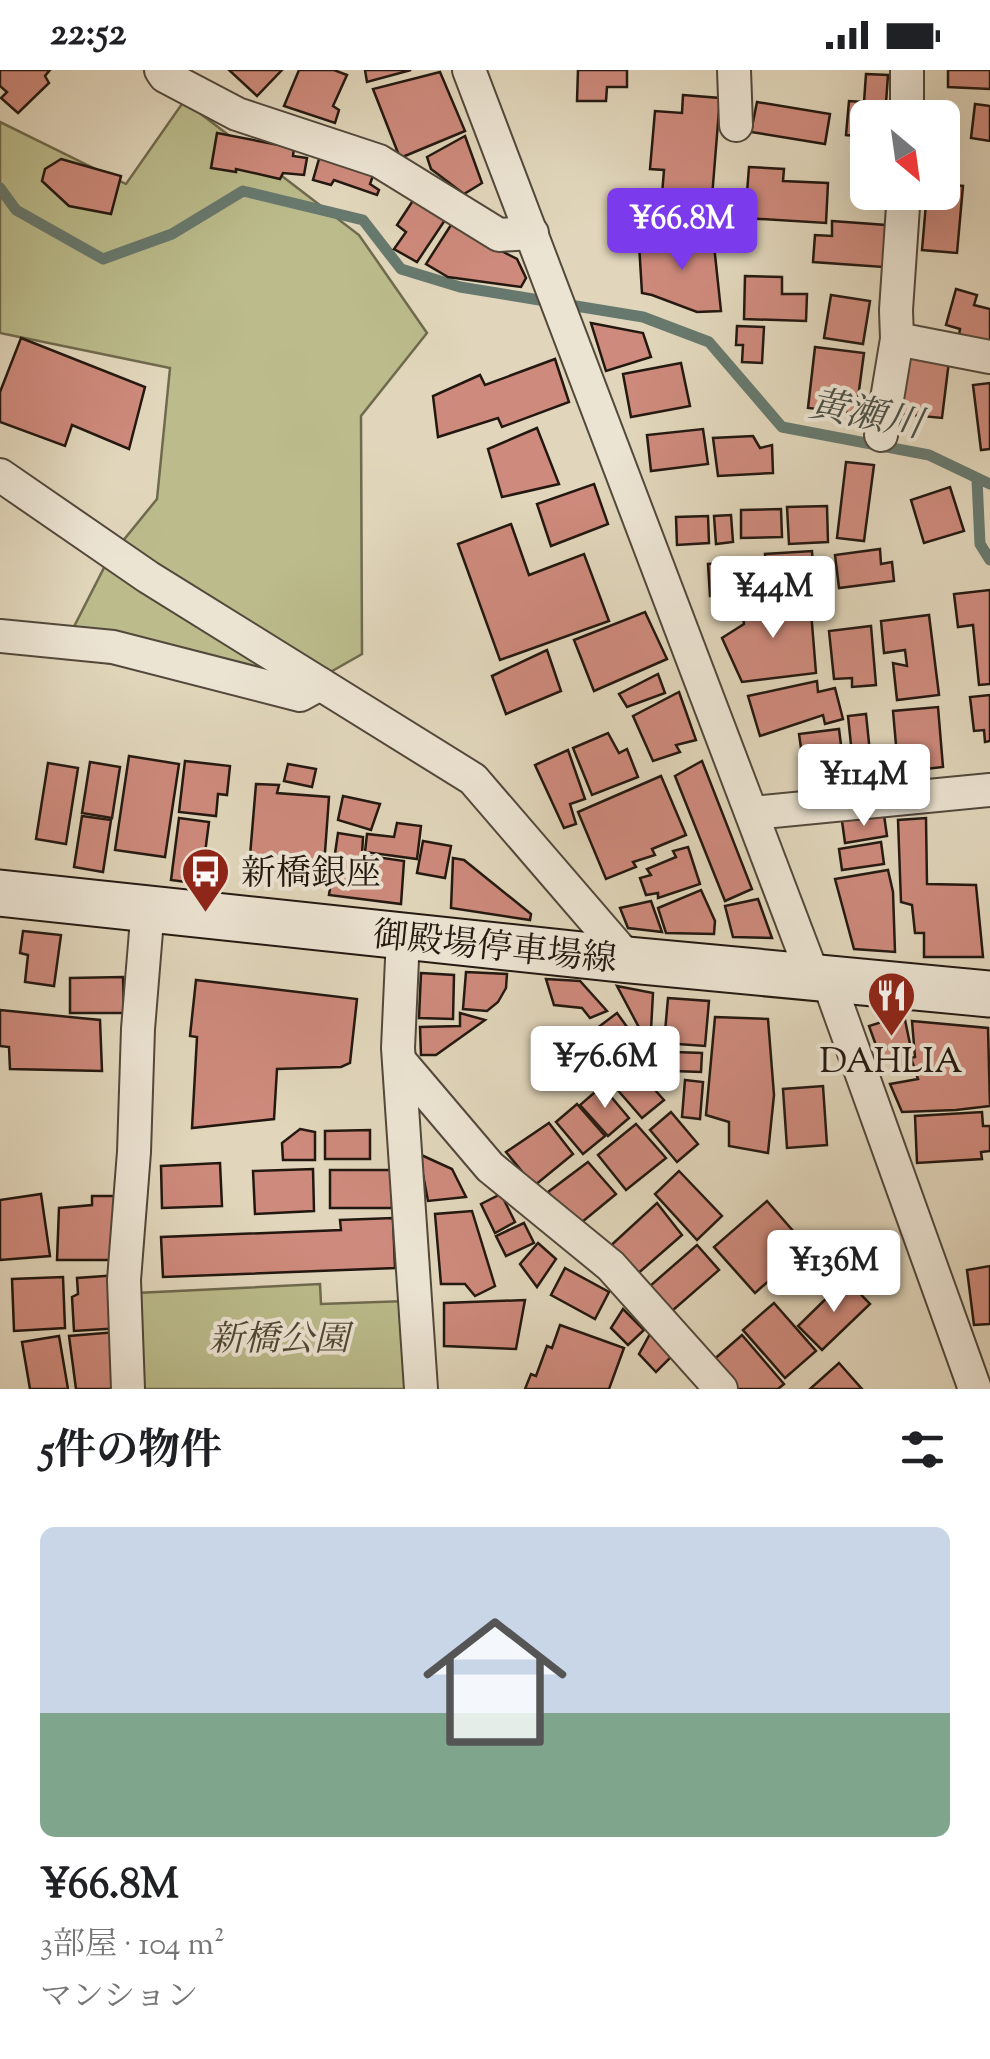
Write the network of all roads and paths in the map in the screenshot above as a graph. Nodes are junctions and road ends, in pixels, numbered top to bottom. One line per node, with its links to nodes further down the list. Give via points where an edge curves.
1 (161, 70): 8 (street, via 237,114 379,161 499,235)
2 (470, 70): 8 (street)
3 (734, 70): 6 (street)
4 (907, 70): 5 (street)
5 (906, 100)
6 (736, 125)
7 (903, 210): 9 (street)
8 (532, 233): 16 (street)
9 (898, 339): 10 (street); 11 (street)
10 (990, 357)
11 (881, 436)
12 (0, 476): 14 (street)
13 (0, 636): 14 (street, via 113,647 300,695)
14 (320, 684): 20 (street, via 473,779)
15 (990, 790): 16 (street)
16 (753, 813): 21 (street)
17 (0, 893): 18 (main road, 御殿場停車場線)
18 (148, 907): 19 (main road, 御殿場停車場線); 24 (street, via 124,1280)
19 (402, 936): 20 (main road, 御殿場停車場線); 23 (street)
20 (629, 960): 21 (main road, 御殿場停車場線)
21 (820, 977): 22 (main road, 御殿場停車場線); 27 (street)
22 (990, 994)
23 (399, 1060): 25 (street); 26 (street, via 490,1167 611,1266)
24 (128, 1389)
25 (421, 1389)
26 (721, 1389)
27 (975, 1389)

